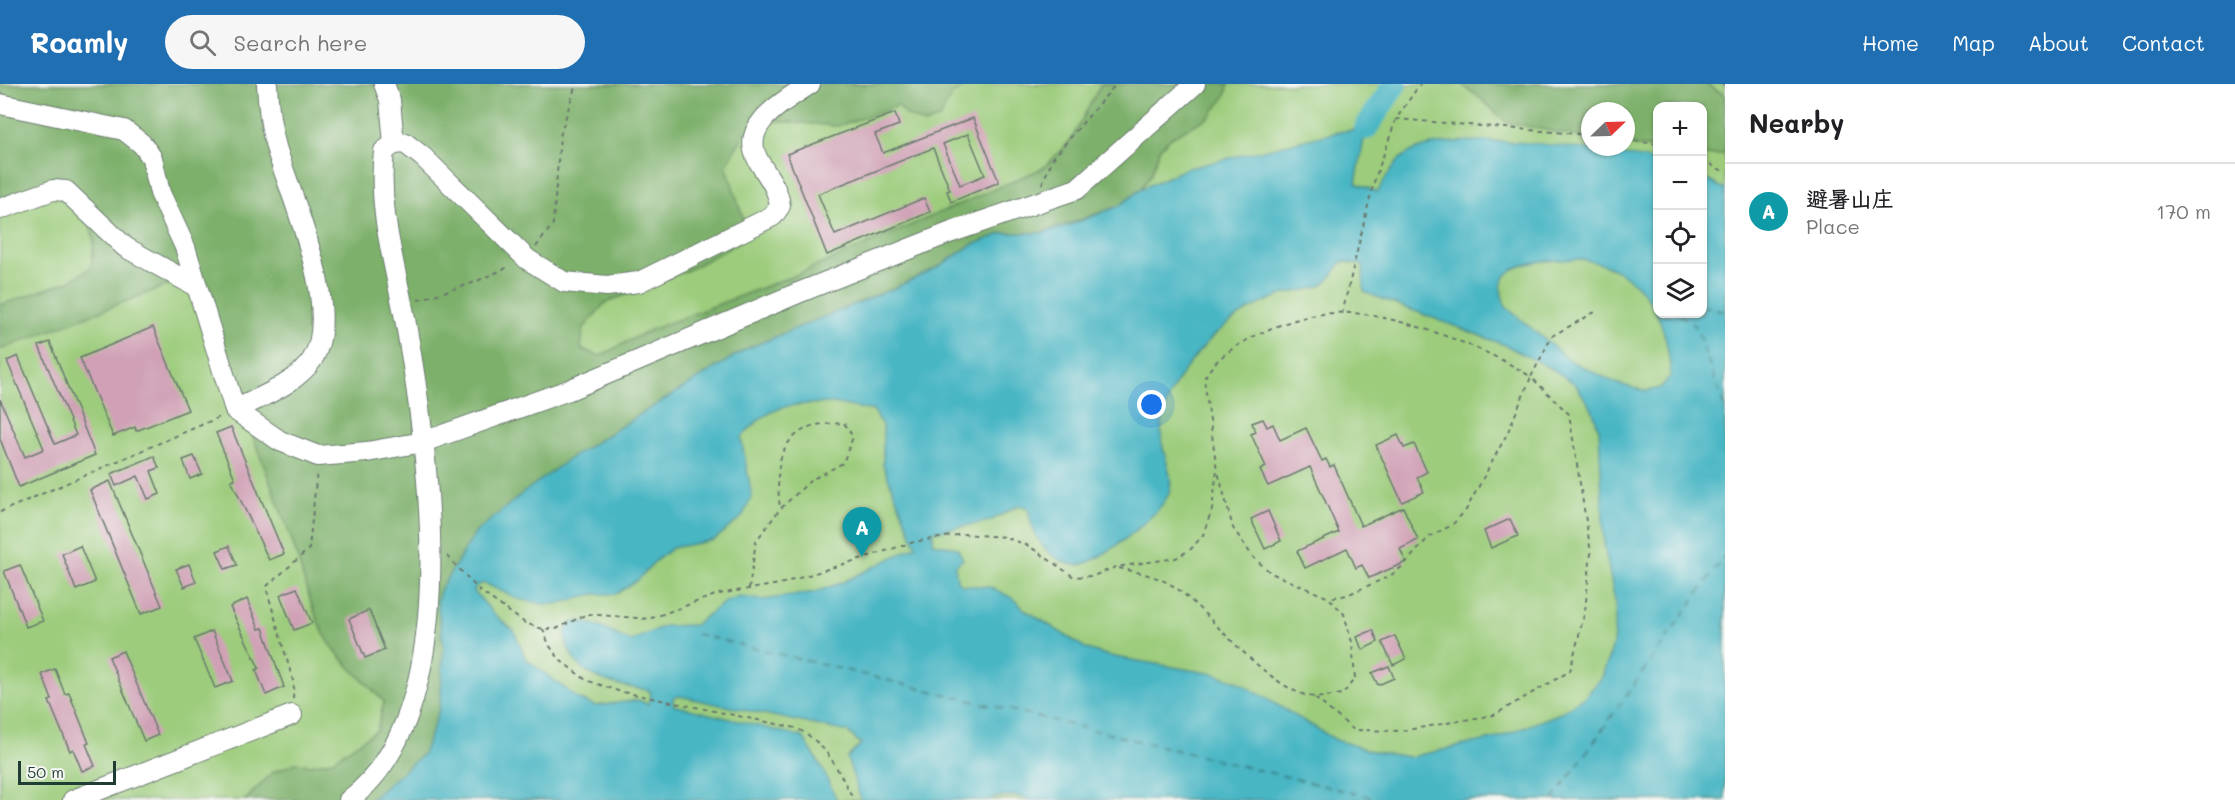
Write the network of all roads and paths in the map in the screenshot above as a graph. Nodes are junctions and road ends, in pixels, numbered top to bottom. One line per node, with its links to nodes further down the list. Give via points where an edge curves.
1 (267, 84): 24 (lane, via 268,114 318,281 322,316 319,346 311,362 286,383)
2 (384, 84): 13 (lane, via 390,100)
3 (576, 84): 18 (path, via 560,135 553,224)
4 (810, 84): 18 (lane, via 770,113 751,142 779,192 780,206 773,216 639,282 607,286 564,282)
5 (1116, 84): 16 (path, via 1053,158)
6 (1195, 84): 16 (lane, via 1077,189)
7 (1420, 84): 9 (path)
8 (0, 104): 19 (lane, via 124,130 142,144 152,158 160,194 185,247)
9 (1396, 118): 10 (path); 22 (path, via 1373,185)
10 (1581, 134)
11 (1635, 141): 12 (path)
12 (1653, 143)
13 (394, 144): 18 (lane, via 405,143 423,157); 20 (lane, via 384,151 381,178 385,226)
14 (1707, 163): 15 (path)
15 (1725, 172)
16 (1033, 204): 25 (lane, via 798,293 569,390)
17 (0, 209): 19 (lane, via 54,190 66,191 125,247)
18 (528, 259): 20 (path, via 470,284)
19 (197, 287): 24 (lane)
20 (403, 305): 25 (lane)
21 (1594, 312): 23 (path, via 1552,336)
22 (1342, 314): 23 (path, via 1426,331 1482,350); 27 (path, via 1268,328 1232,348 1211,367 1204,389)
23 (1531, 377): 33 (path, via 1507,434 1466,510 1452,525 1429,537 1390,576); 35 (path, via 1569,414 1591,553 1584,611 1570,671 1494,715 1401,731 1354,730)
24 (235, 410): 26 (lane, via 280,441); 29 (path)
25 (423, 442): 26 (lane); 38 (lane, via 430,608 421,662 407,718 390,757)
26 (318, 456): 36 (path, via 309,549 266,587 294,684)
27 (1217, 470): 31 (path, via 1212,509 1203,535 1191,549 1176,558); 33 (path, via 1233,528 1253,557 1271,573)
28 (780, 509): 28 (path, via 811,480 843,463 853,437 844,423 808,427 785,445 776,470); 32 (path, via 756,541)
29 (0, 512)
30 (455, 565): 34 (path, via 476,587 525,623)
31 (1116, 567): 32 (path, via 1093,576 1074,577 1029,546 1005,537 963,534 914,542 780,584); 35 (path, via 1158,577 1178,589 1264,670)
32 (749, 589): 34 (path, via 718,594 649,619 587,614 556,629)
33 (1329, 598): 35 (path, via 1347,623 1355,678 1343,694)
34 (543, 629): 39 (path, via 561,662 586,680 618,691 796,728 813,737 826,751)
35 (1315, 698)
36 (292, 715): 37 (lane)
37 (73, 800)
38 (349, 800)
39 (854, 800)

